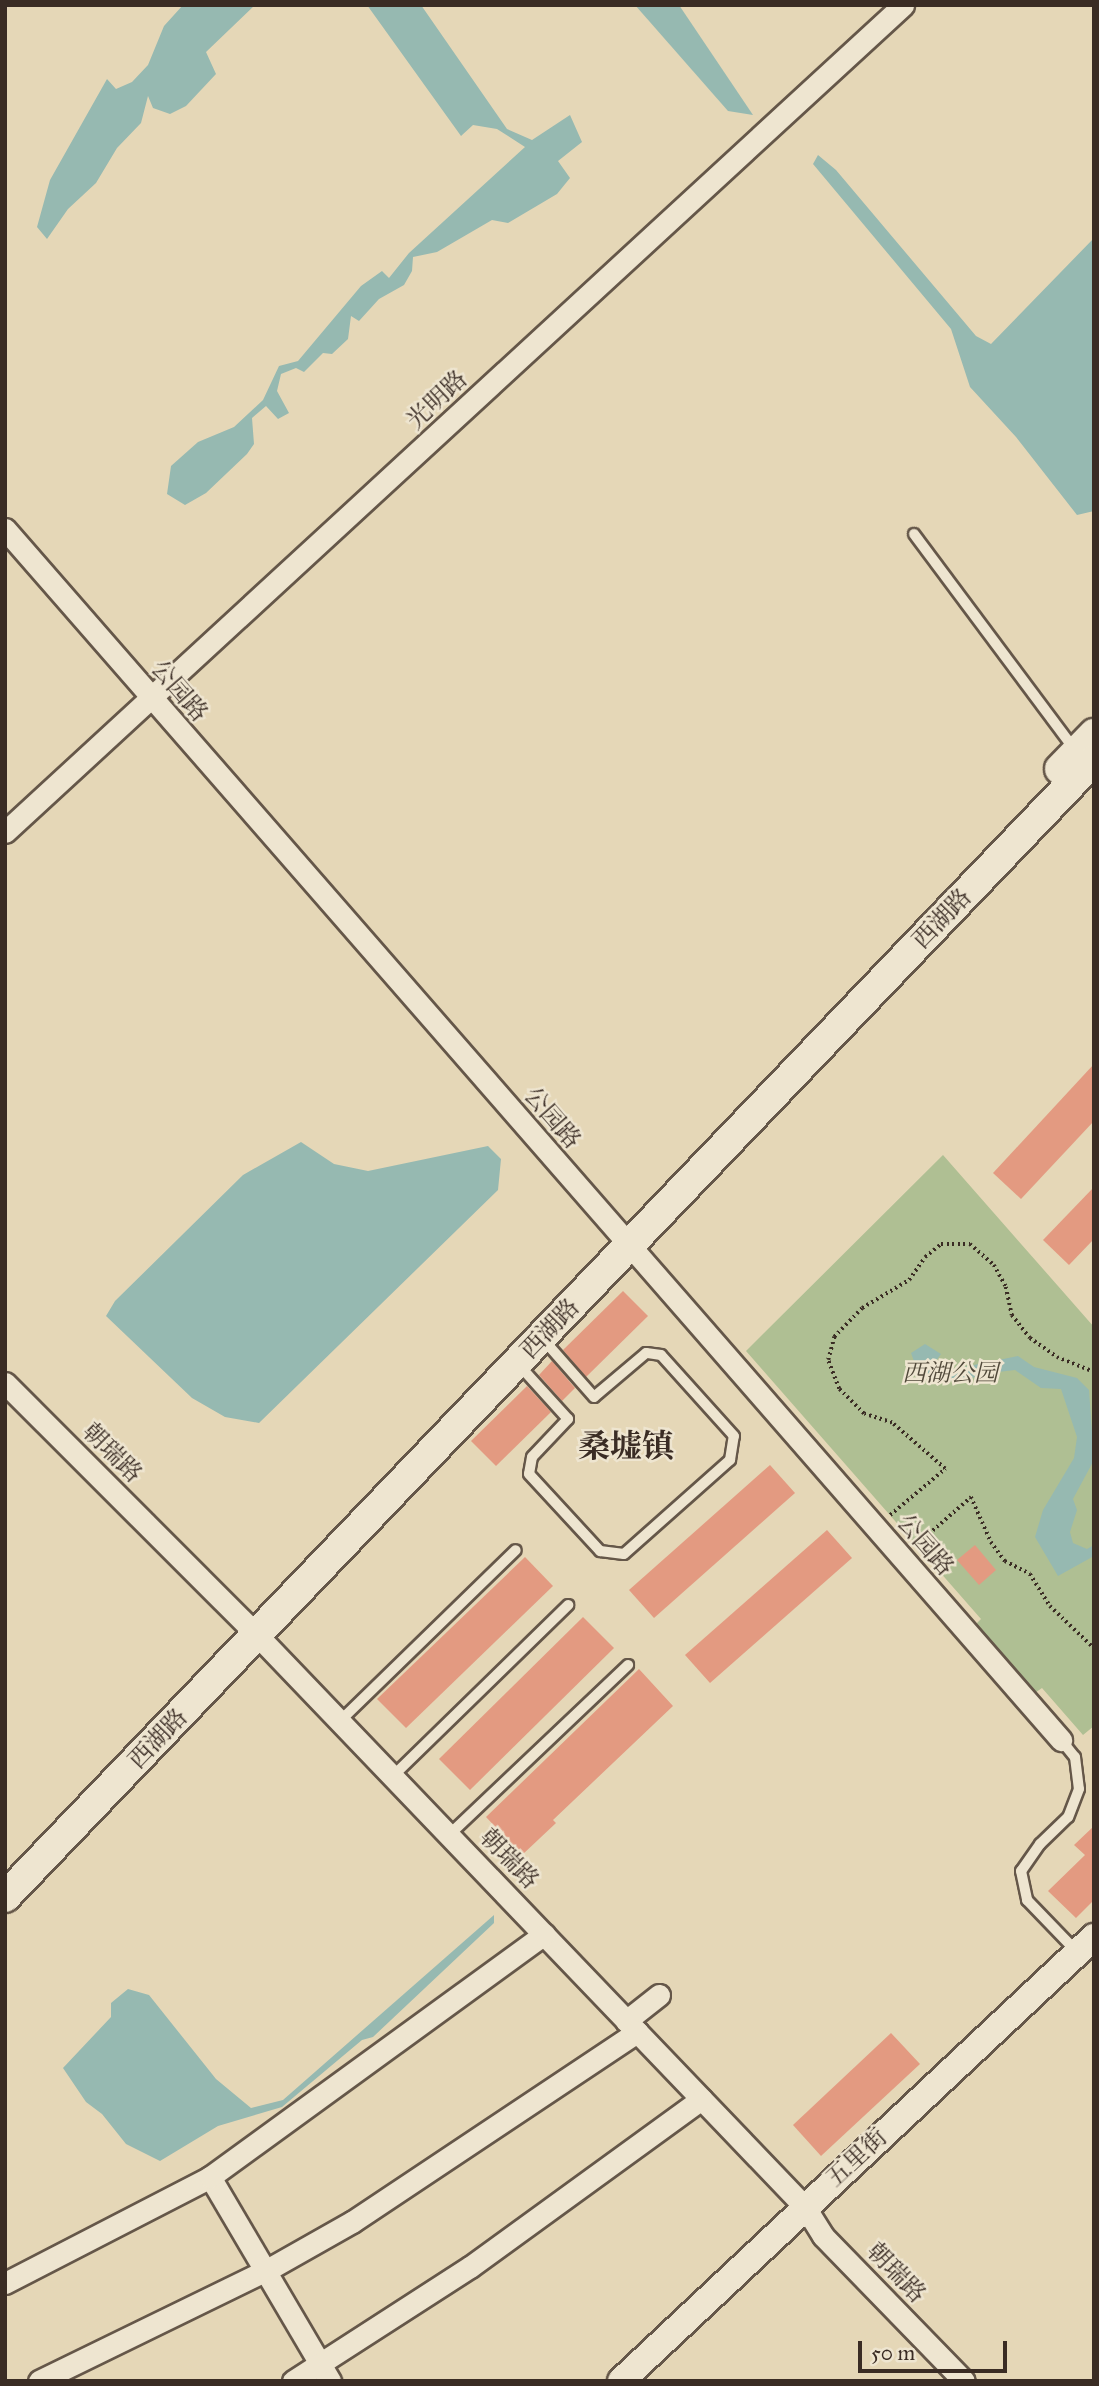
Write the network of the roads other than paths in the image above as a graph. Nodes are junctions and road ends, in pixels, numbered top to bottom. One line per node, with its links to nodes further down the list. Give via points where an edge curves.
1 (903, 5): 4 (street, 光明路)
2 (5, 529): 4 (street, 公园路)
3 (914, 534): 5 (lane)
4 (150, 699): 6 (street, 光明路); 7 (street, 公园路)
5 (1089, 757): 7 (main road, 西湖路)
6 (5, 832)
7 (622, 1239): 8 (main road, 西湖路); 13 (main road, 西湖路); 16 (street, 公园路)
8 (541, 1338): 9 (main road, 西湖路); 9 (lane, via 594,1397 646,1353 661,1355 734,1436 730,1460 624,1554 600,1551 529,1474 532,1457 568,1419)
9 (517, 1363): 13 (main road, 西湖路)
10 (5, 1383): 13 (street, 朝瑞路)
11 (516, 1550): 15 (lane)
12 (568, 1605): 17 (lane)
13 (250, 1627): 15 (street, 朝瑞路); 19 (main road, 西湖路); 20 (main road, 西湖路)
14 (628, 1665): 18 (lane)
15 (340, 1721): 17 (street, 朝瑞路)
16 (1061, 1740): 22 (lane, via 1075,1757 1079,1789 1068,1817 1021,1871 1027,1900)
17 (393, 1776): 18 (street, 朝瑞路)
18 (449, 1835): 21 (street, 朝瑞路)
19 (5, 1869)
20 (5, 1897)
21 (544, 1934): 24 (street, 朝瑞路); 26 (street)
22 (1086, 1945): 27 (street, 五里街)
23 (659, 1995): 24 (street)
24 (632, 2026): 25 (street, 朝瑞路); 28 (street, via 352,2222)
25 (701, 2099): 27 (street, 朝瑞路); 30 (street)
26 (210, 2177): 28 (street); 29 (street)
27 (805, 2207): 33 (street, 五里街); 34 (street, 朝瑞路, via 824,2236)
28 (267, 2270): 30 (street); 31 (street)
29 (5, 2283)
30 (325, 2372): 32 (street)
31 (39, 2381)
32 (293, 2381)
33 (621, 2381)
34 (964, 2381)

